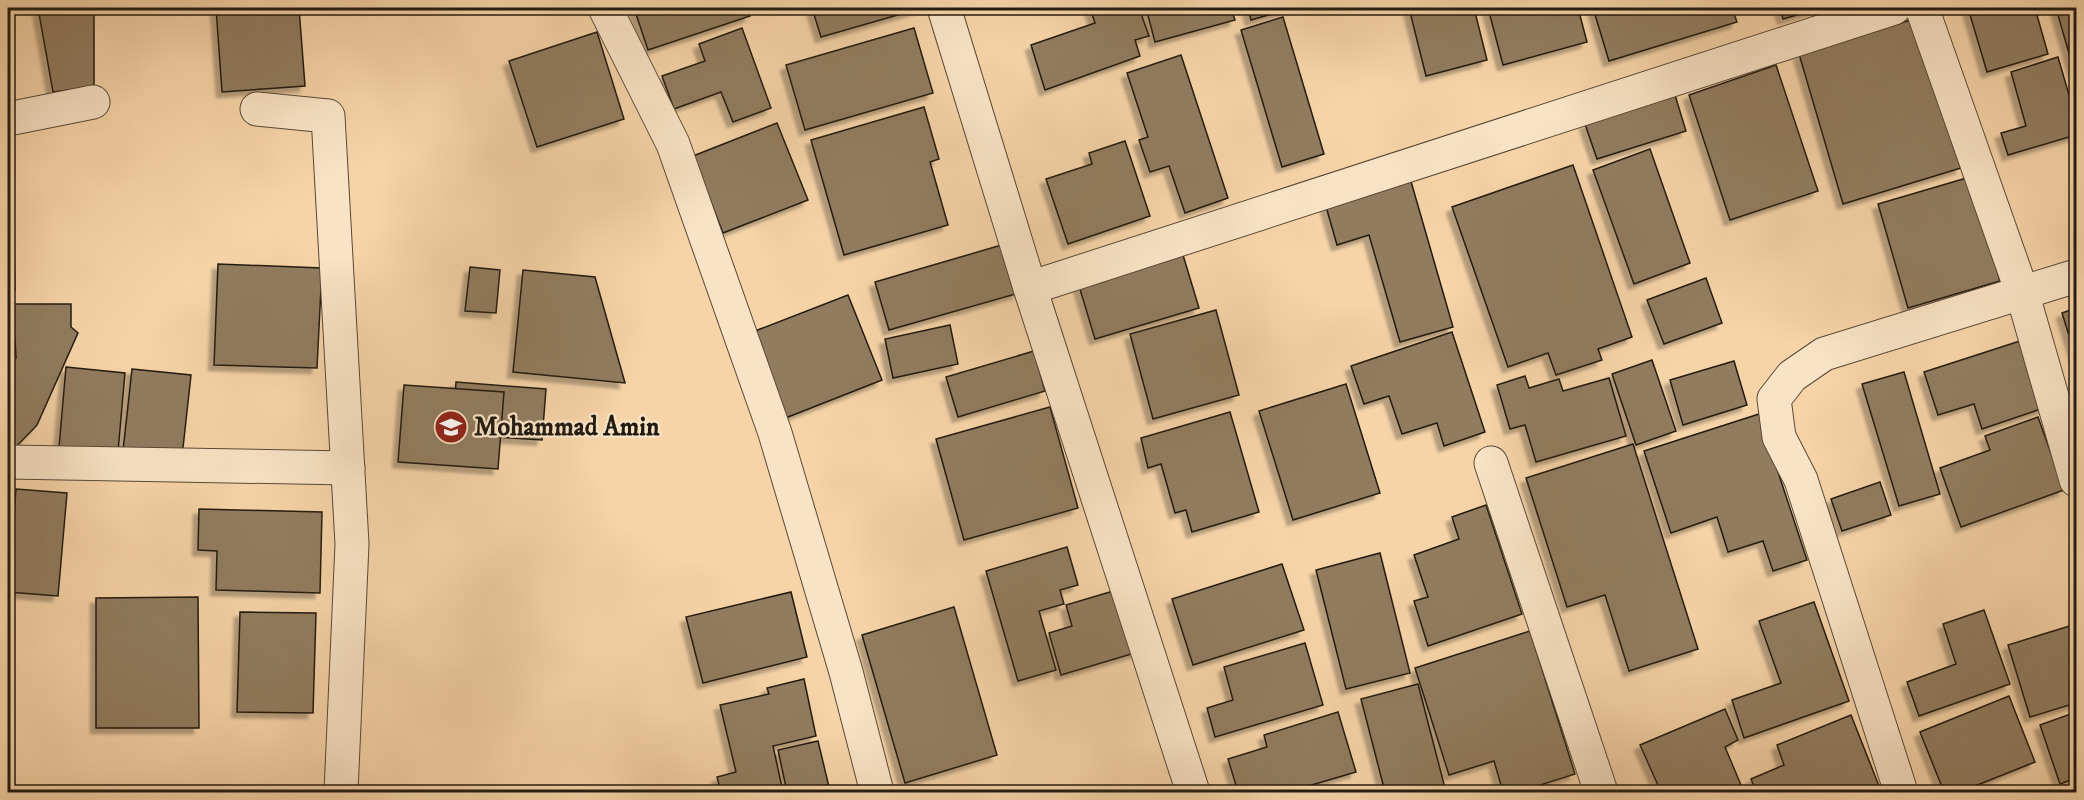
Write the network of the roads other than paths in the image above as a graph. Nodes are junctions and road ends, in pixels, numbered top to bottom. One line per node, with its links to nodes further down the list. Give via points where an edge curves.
1 (605, 8): 16 (street, via 673,144 776,433)
2 (944, 8): 9 (street)
3 (1894, 8): 9 (street)
4 (1922, 8): 10 (street)
5 (93, 102): 7 (street)
6 (257, 108): 13 (street, via 328,116)
7 (8, 119)
8 (2076, 276): 10 (street)
9 (1030, 288): 17 (street)
10 (2022, 292): 14 (street); 19 (street, via 1824,354 1792,376 1773,399 1779,437 1801,480)
11 (8, 462): 13 (street)
12 (1491, 463): 18 (street)
13 (348, 468): 15 (street, via 352,544)
14 (2076, 480)
15 (340, 792)
16 (877, 792)
17 (1193, 792)
18 (1601, 792)
19 (1901, 792)

